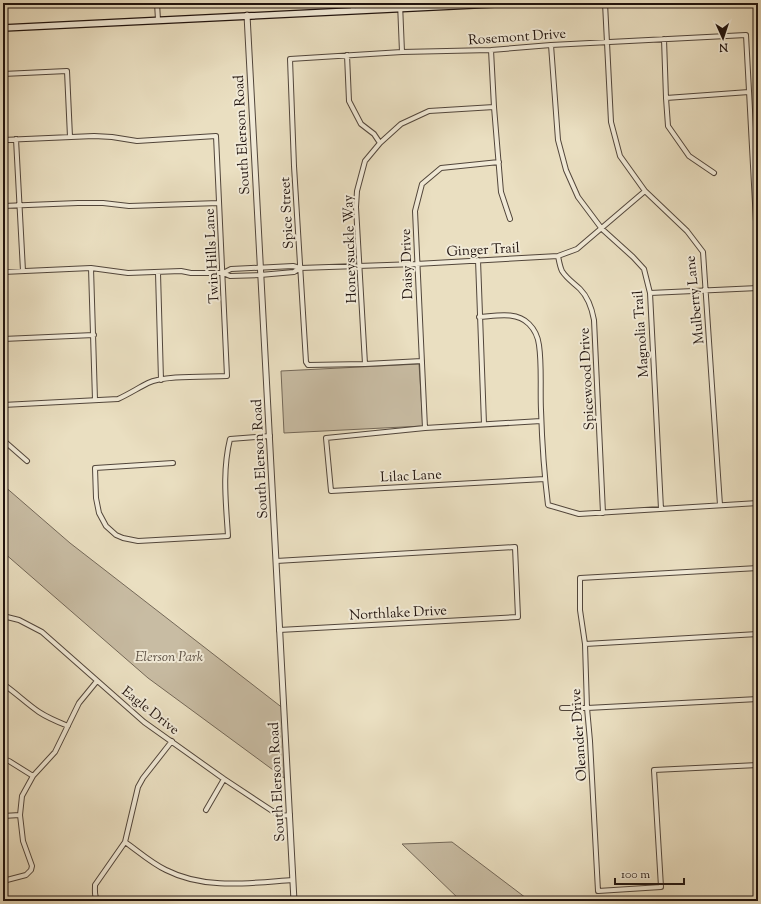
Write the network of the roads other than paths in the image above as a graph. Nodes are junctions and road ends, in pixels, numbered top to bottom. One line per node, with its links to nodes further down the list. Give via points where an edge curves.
1 (157, 3): 8 (street)
2 (353, 3): 6 (street)
3 (514, 3): 5 (main road)
4 (605, 3): 11 (street, Mulberry Lane)
5 (400, 6): 6 (main road); 14 (street)
6 (353, 11): 7 (main road)
7 (247, 15): 8 (main road); 38 (street, South Elerson Road)
8 (158, 20): 9 (main road)
9 (3, 28)
10 (664, 39): 11 (street, Rosemont Drive); 18 (street, Rosemont Drive, via 746,35); 19 (street)
11 (608, 42): 12 (street, Rosemont Drive); 27 (street, Mulberry Lane, via 611,122 620,156)
12 (551, 45): 13 (street, Rosemont Drive); 32 (street, Magnolia Trail, via 558,140 564,162 578,197)
13 (491, 50): 14 (street, Rosemont Drive); 20 (street)
14 (402, 52): 15 (street, Rosemont Drive)
15 (347, 55): 16 (street, Rosemont Drive); 24 (street, via 349,101 361,124 374,134)
16 (290, 59): 40 (street, Spice Street)
17 (3, 74): 21 (street, via 66,71)
18 (749, 92): 19 (street); 34 (street)
19 (666, 98): 26 (street, via 668,126 689,156)
20 (494, 107): 24 (street, Honeysuckle Way, via 429,111 401,124); 25 (street)
21 (70, 137): 22 (street); 28 (street, Twin Hills Lane, via 112,137 137,141 216,136)
22 (16, 139): 23 (street); 29 (street)
23 (3, 140)
24 (380, 143): 37 (street, Honeysuckle Way, via 365,161 357,191)
25 (499, 162): 31 (street, via 501,192); 36 (street, Daisy Drive, via 441,168 422,184 415,211)
26 (714, 173)
27 (645, 192): 32 (street, Ginger Trail); 47 (street, Mulberry Lane, via 687,230 703,252)
28 (219, 203): 29 (street, via 154,206 103,203); 44 (street, Twin Hills Lane)
29 (20, 205): 30 (street); 41 (street)
30 (3, 206)
31 (510, 219)
32 (602, 229): 33 (street, Ginger Trail, via 577,249); 48 (street, Magnolia Trail, via 644,269)
33 (558, 256): 35 (street, Ginger Trail); 68 (street, Spicewood Drive, via 561,269 587,298 593,312)
34 (758, 259)
35 (478, 260): 36 (street, Ginger Trail); 49 (street)
36 (416, 264): 37 (street, Ginger Trail); 52 (street, Daisy Drive)
37 (359, 266): 40 (street, Ginger Trail); 53 (street, Honeysuckle Way)
38 (260, 267): 40 (street, Ginger Trail); 44 (street, Ginger Trail, via 230,269); 45 (street, South Elerson Road)
39 (91, 268): 41 (street, Ginger Trail); 43 (street, Ginger Trail, via 128,273); 50 (street)
40 (300, 268): 45 (street, Ginger Trail, via 294,272); 53 (street, Spice Street, via 308,365)
41 (22, 271): 42 (street, Ginger Trail)
42 (3, 272)
43 (158, 273): 44 (street, Ginger Trail); 54 (street)
44 (223, 273): 45 (street, Ginger Trail, via 230,276); 54 (street, Twin Hills Lane, via 227,376)
45 (260, 275): 60 (street, South Elerson Road)
46 (758, 288): 47 (street)
47 (706, 290): 48 (street); 66 (street, Mulberry Lane)
48 (650, 293): 67 (street, Magnolia Trail)
49 (479, 317): 57 (street, via 516,316 530,324 536,334 539,346); 58 (street)
50 (94, 335): 51 (street); 55 (street)
51 (3, 339)
52 (422, 360): 53 (street); 59 (street, Daisy Drive)
53 (365, 364)
54 (161, 380): 55 (street, via 149,382 118,399)
55 (95, 400): 56 (street)
56 (3, 405)
57 (541, 421): 58 (street); 64 (street)
58 (484, 424): 59 (street)
59 (425, 428): 64 (street, Lilac Lane, via 326,438 331,491)
60 (270, 436): 63 (street, via 230,439 225,474 228,536 138,541 123,538 111,531 102,520 97,506 95,468); 69 (street, South Elerson Road)
61 (3, 440): 62 (street)
62 (27, 461)
63 (173, 463)
64 (545, 479): 68 (street, via 548,505 579,514)
65 (758, 504): 66 (street)
66 (720, 505): 67 (street)
67 (662, 509): 68 (street)
68 (603, 513)
69 (276, 561): 72 (street, South Elerson Road); 72 (street, Northlake Drive, via 515,546 518,617)
70 (758, 568): 74 (street, Oleander Drive, via 580,578 580,610)
71 (3, 616): 75 (street, Eagle Drive, via 19,620 42,632)
72 (279, 630): 88 (street, South Elerson Road)
73 (758, 634): 74 (street)
74 (585, 644): 79 (street, Oleander Drive)
75 (97, 681): 80 (street, via 79,703); 81 (street, Eagle Drive, via 144,722)
76 (3, 684): 80 (street, via 39,712)
77 (758, 699): 79 (street)
78 (562, 708): 79 (street)
79 (587, 708): 83 (street, Oleander Drive, via 598,891 661,887 654,770)
80 (68, 726): 84 (street, via 55,752)
81 (172, 741): 85 (street, Eagle Drive); 90 (street, via 138,787)
82 (3, 759): 84 (street)
83 (758, 765)
84 (33, 776): 87 (street, via 22,796)
85 (224, 779): 86 (street); 88 (street, Eagle Drive, via 280,816)
86 (206, 810)
87 (20, 815): 89 (street); 92 (street, via 23,841 32,866 31,870 26,875)
88 (290, 815): 91 (street, South Elerson Road)
89 (3, 816)
90 (125, 842): 91 (street, via 157,865 188,880 226,884); 93 (street, via 95,885 94,893)
91 (293, 880): 94 (street, South Elerson Road)
92 (3, 881)
93 (98, 901)
94 (294, 901)

